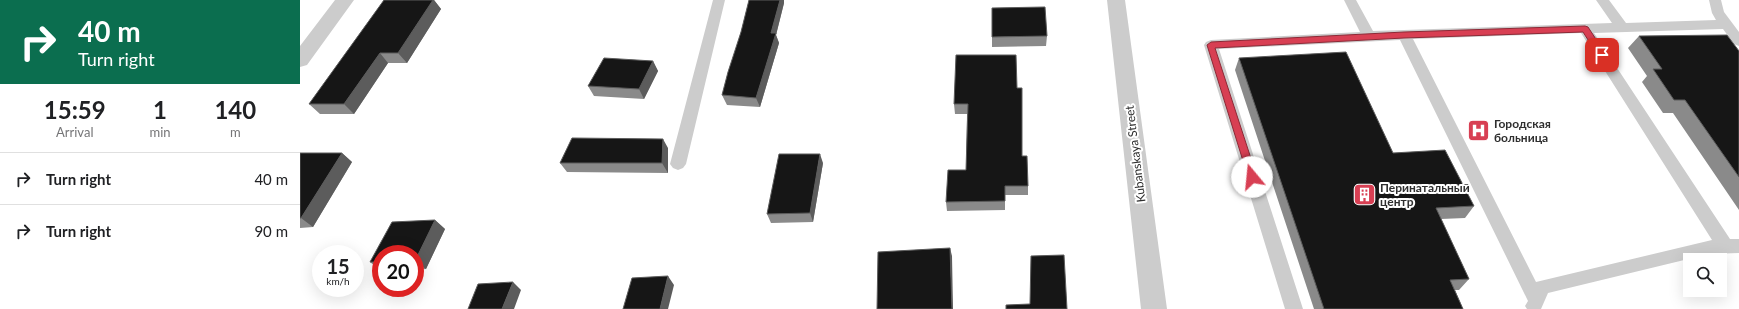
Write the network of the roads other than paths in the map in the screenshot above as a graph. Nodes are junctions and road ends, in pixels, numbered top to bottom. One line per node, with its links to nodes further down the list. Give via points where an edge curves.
1 (345, 0): 13 (street)
2 (719, 0): 14 (lane)
3 (1116, 0): 17 (street, Kubanskaya Street)
4 (1350, 0): 11 (lane)
5 (1602, 0): 8 (lane)
6 (1715, 0): 7 (lane, via 1718,13)
7 (1726, 24): 8 (lane); 12 (lane)
8 (1623, 28): 9 (lane)
9 (1585, 29): 10 (lane); 15 (lane)
10 (1404, 35): 11 (lane); 16 (lane)
11 (1369, 36): 18 (lane, via 1211,45)
12 (1739, 41)
13 (300, 60)
14 (678, 164)
15 (1732, 246): 16 (lane, via 1709,247 1542,287)
16 (1534, 304)
17 (1154, 309)
18 (1294, 309)

